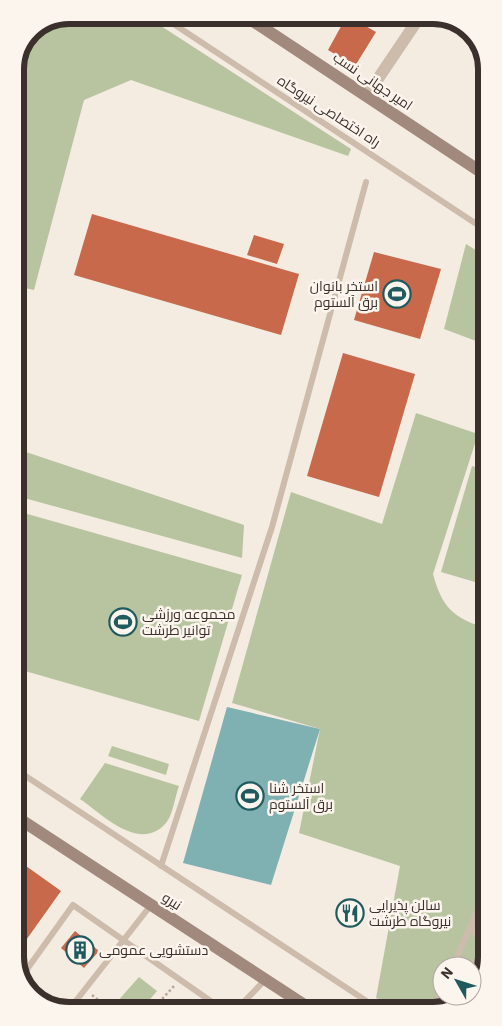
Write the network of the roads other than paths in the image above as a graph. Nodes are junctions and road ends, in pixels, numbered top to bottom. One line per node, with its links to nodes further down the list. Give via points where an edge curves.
1 (174, 24): 7 (lane, راه اختصاصی نیروگاه)
2 (258, 24): 4 (street, امیر جهانی نسب)
3 (415, 24): 4 (street)
4 (367, 95): 5 (street, امیر جهانی نسب)
5 (478, 169)
6 (366, 182): 10 (lane, via 272,527)
7 (478, 225)
8 (24, 776): 10 (lane)
9 (24, 822): 11 (street, نیرو)
10 (161, 866): 23 (lane)
11 (151, 905): 15 (lane); 18 (street, نیرو)
12 (478, 909): 13 (lane)
13 (472, 924): 14 (lane); 16 (lane)
14 (478, 938)
15 (124, 941): 17 (lane, via 73,905); 19 (lane); 20 (lane)
16 (458, 956)
17 (26, 970)
18 (265, 980): 21 (lane); 22 (street, نیرو)
19 (75, 1002)
20 (212, 1002)
21 (244, 1002)
22 (288, 1002)
23 (368, 1002)

